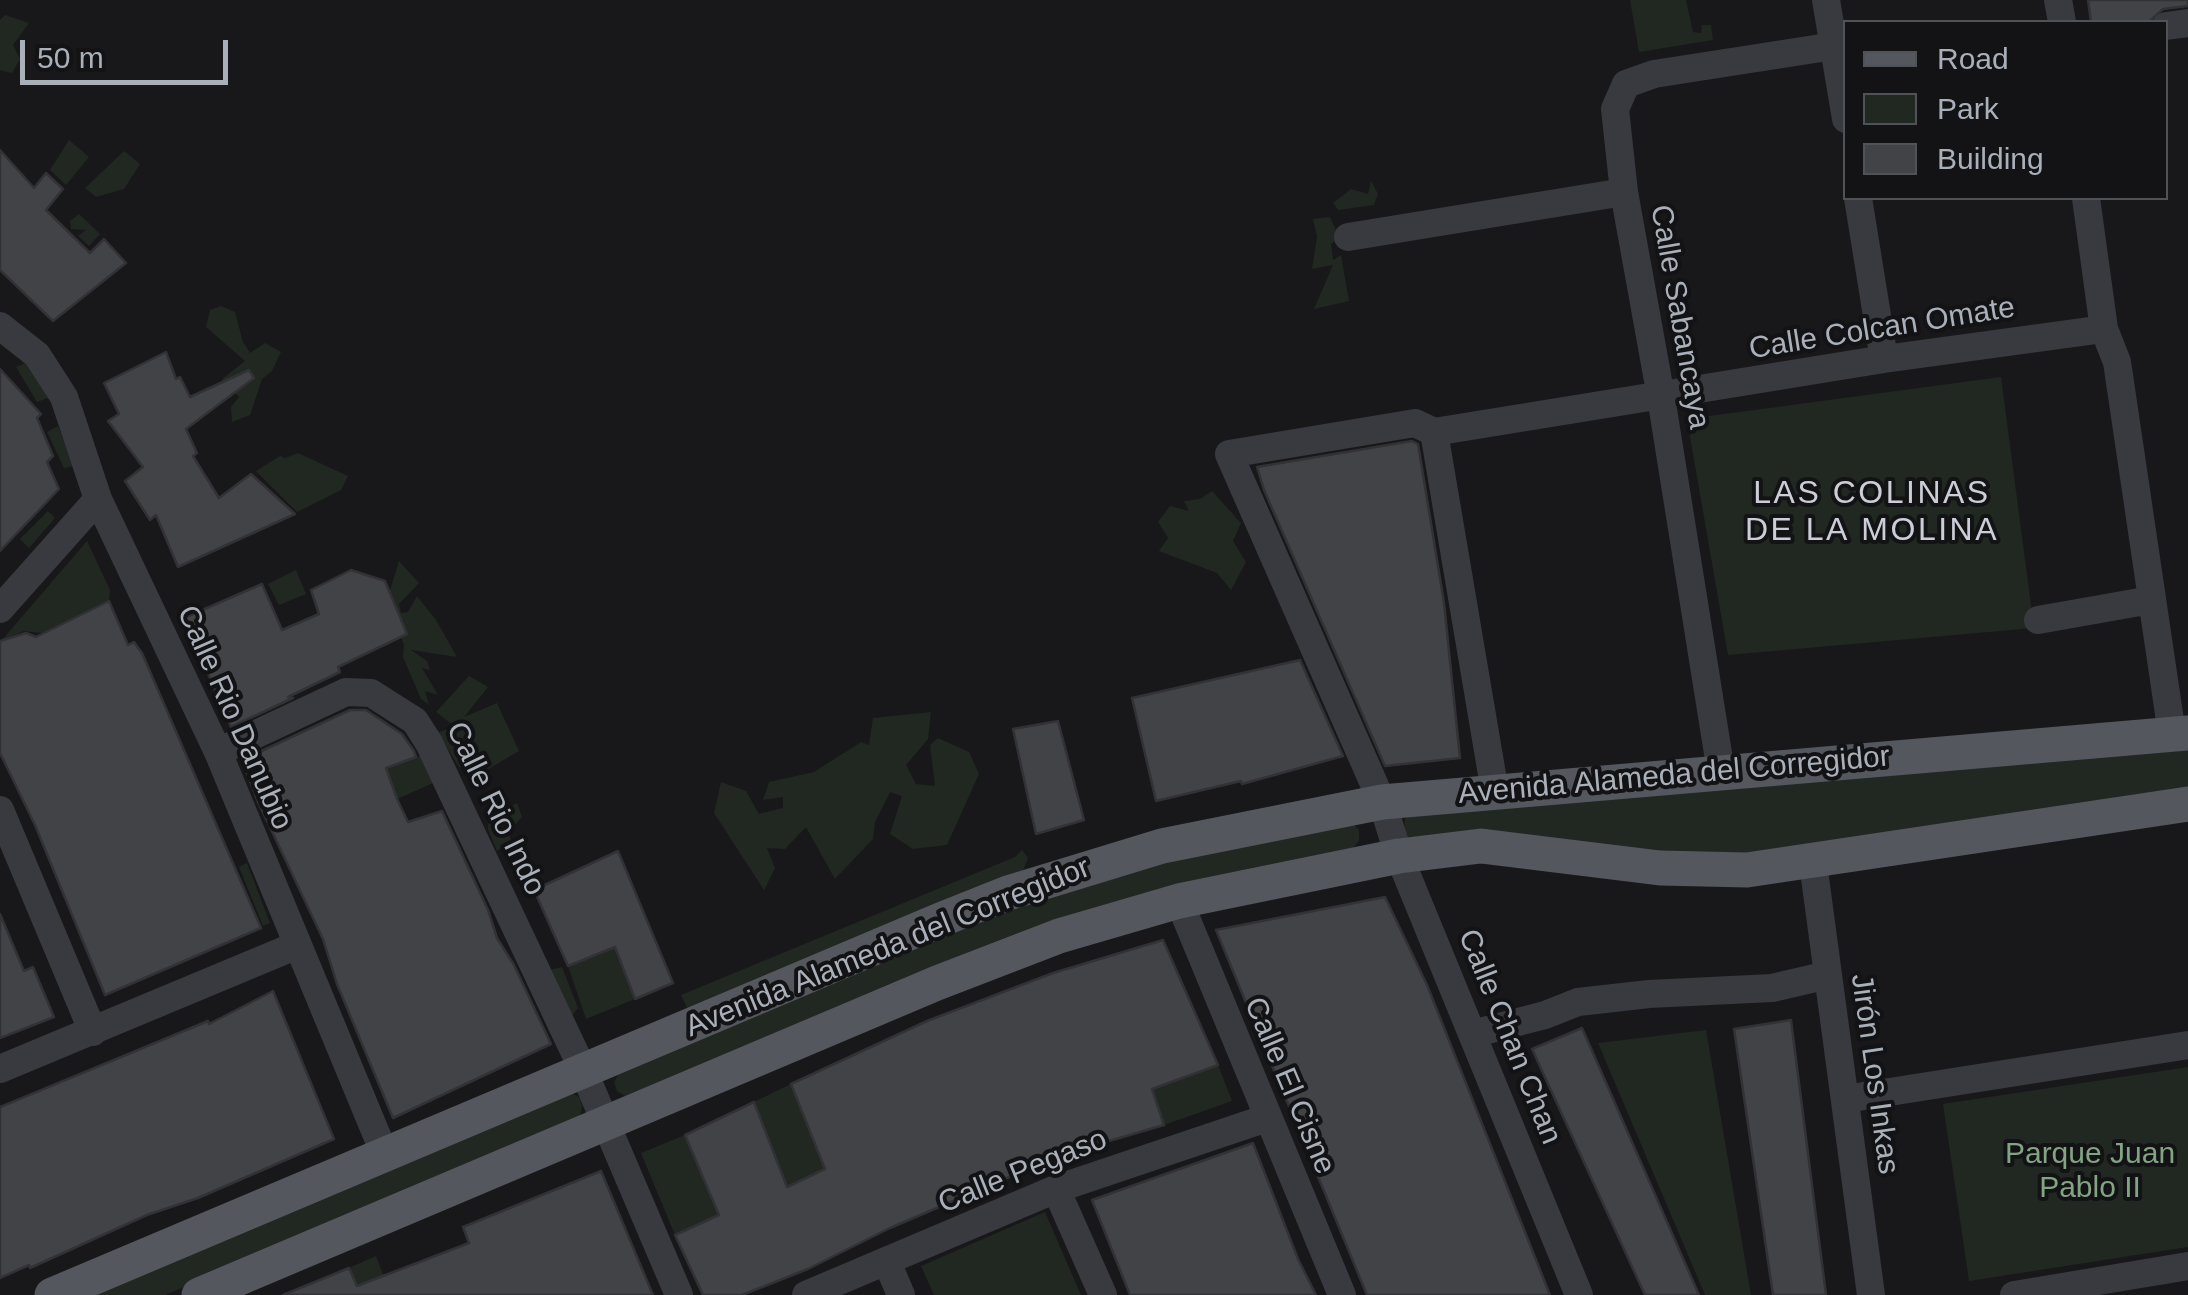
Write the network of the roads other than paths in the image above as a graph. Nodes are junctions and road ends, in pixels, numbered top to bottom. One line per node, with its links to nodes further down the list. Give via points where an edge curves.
1 (1826, 0): 2 (street)
2 (1834, 46): 3 (street); 4 (street, Calle Sabancaya, via 1626,84 1615,109)
3 (1843, 101)
4 (1624, 192): 7 (street); 11 (street, Calle Sabancaya)
5 (1858, 200): 10 (street)
6 (2086, 200): 9 (street)
7 (1348, 237)
8 (0, 326): 14 (street, Calle Rio Danubio, via 36,356 64,397)
9 (2104, 329): 10 (street, Calle Colcan Omate); 15 (street, via 2117,362)
10 (1884, 359): 11 (street, Calle Colcan Omate)
11 (1662, 397): 12 (street, Calle Colcan Omate); 20 (street, Calle Sabancaya)
12 (1434, 432): 13 (street, Calle Colcan Omate, via 1415,423); 21 (street)
13 (1229, 454): 22 (street, Calle Chan Chan)
14 (98, 498): 16 (street); 19 (street, Calle Rio Danubio)
15 (2151, 600): 17 (street); 18 (street)
16 (0, 609)
17 (2038, 620)
18 (2180, 734): 20 (main road, Avenida Alameda del Corregidor)
19 (218, 752): 28 (street, Calle Rio Danubio); 34 (street, Calle Rio Indo, via 346,692 371,693 415,721)
20 (1722, 772): 21 (main road, Avenida Alameda del Corregidor)
21 (1494, 792): 22 (main road, Avenida Alameda del Corregidor)
22 (1382, 802): 25 (street, Calle Chan Chan); 34 (main road, Avenida Alameda del Corregidor, via 1162,846 1008,893)
23 (2188, 804): 26 (main road, Avenida Alameda del Corregidor)
24 (0, 810): 30 (street)
25 (1399, 856): 26 (main road, Avenida Alameda del Corregidor, via 1481,846 1706,871); 27 (main road, Avenida Alameda del Corregidor); 31 (street, Calle Chan Chan)
26 (1813, 862): 29 (street, Jirón Los Inkas)
27 (1178, 901): 36 (street, Calle El Cisne); 37 (main road, Avenida Alameda del Corregidor, via 1059,936 937,983)
28 (296, 946): 30 (street); 38 (street, Calle Rio Danubio)
29 (1828, 975): 31 (street, via 1772,988 1578,1002); 35 (street, Jirón Los Inkas)
30 (94, 1032): 33 (street)
31 (1472, 1034): 50 (street, Calle Chan Chan)
32 (2188, 1045): 35 (street)
33 (0, 1069)
34 (583, 1070): 37 (street, Calle Rio Indo); 38 (main road, Avenida Alameda del Corregidor)
35 (1844, 1099): 51 (street, Jirón Los Inkas)
36 (1267, 1118): 39 (street, Calle Pegaso); 49 (street, Calle El Cisne)
37 (608, 1124): 44 (main road, Avenida Alameda del Corregidor); 45 (street, Calle Rio Indo)
38 (385, 1155): 43 (main road, Avenida Alameda del Corregidor)
39 (1056, 1189): 40 (street, Calle Pegaso); 48 (street)
40 (887, 1262): 46 (street, Calle Pegaso); 47 (street)
41 (2188, 1266): 42 (street)
42 (2096, 1288): 52 (street)
43 (52, 1295)
44 (199, 1295)
45 (679, 1295)
46 (806, 1295)
47 (901, 1295)
48 (1103, 1295)
49 (1342, 1295)
50 (1580, 1295)
51 (1871, 1295)
52 (2014, 1295)

